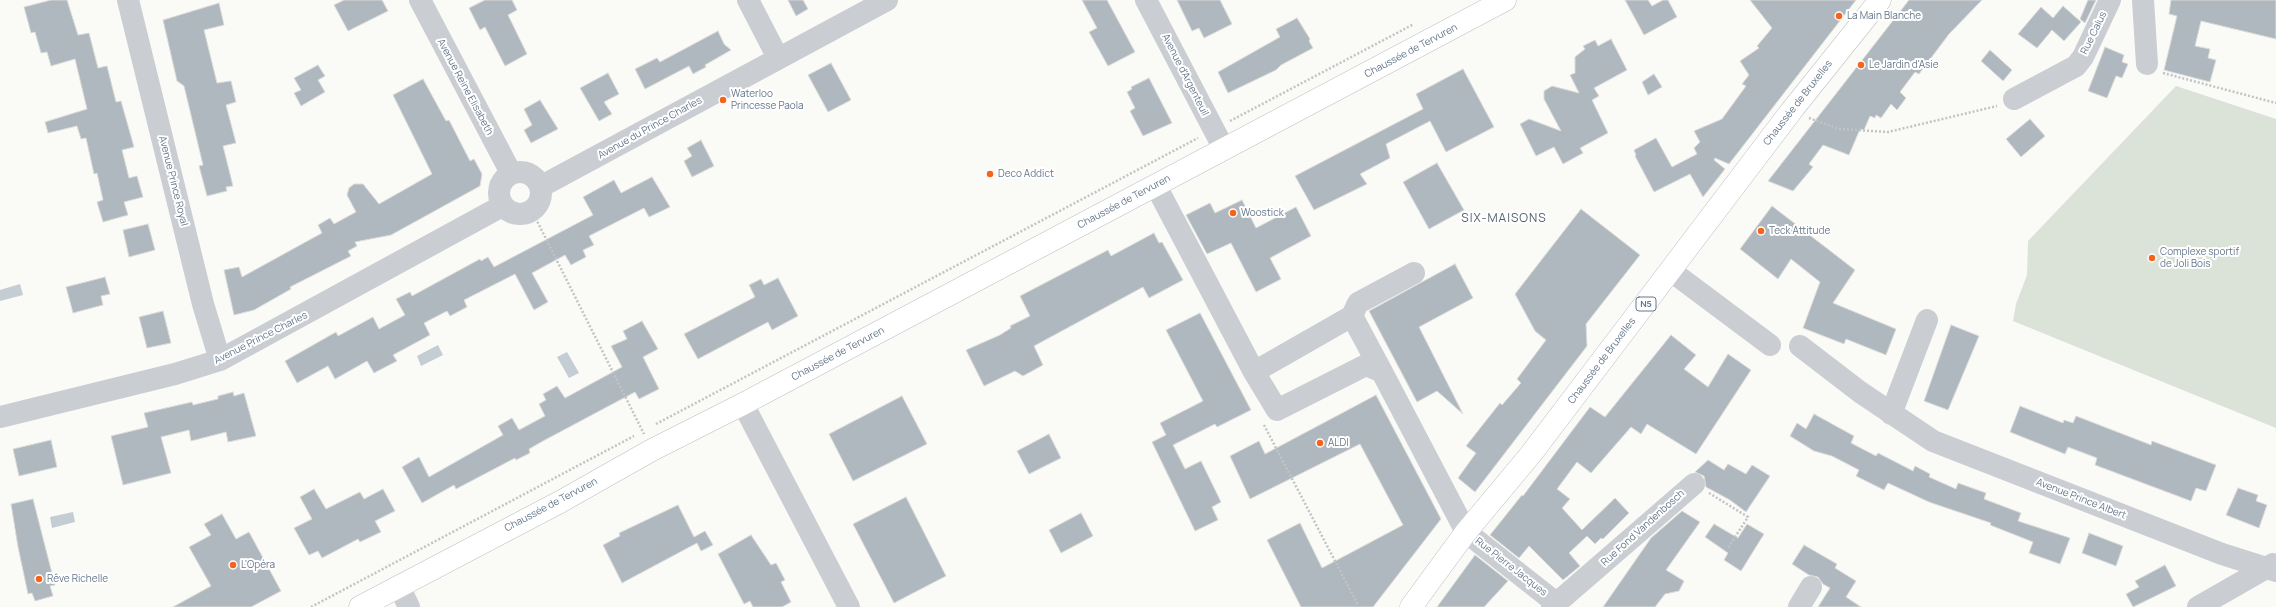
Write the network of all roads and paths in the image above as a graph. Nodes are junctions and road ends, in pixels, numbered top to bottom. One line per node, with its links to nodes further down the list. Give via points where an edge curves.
1 (128, 0): 29 (street, Avenue Prince Royal, via 203,304)
2 (420, 0): 18 (street, Avenue Reine Elisabeth)
3 (748, 0): 11 (street)
4 (887, 0): 11 (street, Avenue du Prince Charles)
5 (1146, 0): 16 (street, Avenue d'Argenteuil)
6 (1505, 0): 17 (main road, Chaussée de Tervuren)
7 (1880, 0): 15 (main road, Chaussée de Bruxelles / N5)
8 (2110, 0): 13 (street, Rue Calus, via 2083,57 2076,66)
9 (2143, 0): 12 (street)
10 (1418, 22): 16 (path)
11 (778, 58): 20 (street, Avenue du Prince Charles)
12 (2147, 64): 14 (path, via 2166,74)
13 (2014, 98): 15 (path, via 1995,107 1959,117 1888,132 1839,129)
14 (2276, 103)
15 (1792, 110): 23 (main road, Chaussée de Bruxelles / N5)
16 (1213, 130): 17 (street, Avenue d'Argenteuil); 36 (path)
17 (1224, 149): 19 (main road, Chaussée de Tervuren)
18 (511, 174): 20 (street, via 524,172 531,175); 21 (street, via 504,178 498,190)
19 (1156, 186): 30 (street); 32 (main road, Chaussée de Tervuren)
20 (540, 187): 22 (street, via 540,200)
21 (502, 206): 22 (street, via 518,214); 29 (street, Avenue Prince Charles)
22 (532, 211): 36 (path)
23 (1671, 271): 27 (street); 38 (main road, Chaussée de Bruxelles / N5, via 1531,454)
24 (1414, 273): 25 (street, via 1358,303)
25 (1352, 316): 30 (street); 31 (street)
26 (1927, 320): 33 (street)
27 (1770, 345)
28 (1800, 346): 33 (street, Avenue Prince Albert)
29 (220, 360): 34 (street, Avenue Prince Charles, via 176,374)
30 (1254, 372): 31 (street, via 1277,410 1366,365)
31 (1382, 372): 38 (street)
32 (743, 404): 36 (main road, Chaussée de Tervuren); 47 (street)
33 (1891, 414): 40 (street, Avenue Prince Albert, via 1934,441 2222,554)
34 (0, 417)
35 (1263, 424): 48 (path)
36 (647, 440): 41 (main road, Chaussée de Tervuren, via 560,502); 44 (path)
37 (1694, 484): 39 (path, Rue Fond Vandenbosch, via 1748,517); 43 (street, Rue Fond Vandenbosch)
38 (1466, 532): 43 (street, Rue Pierre Jacques); 49 (main road, Chaussée de Bruxelles / N5)
39 (1728, 548)
40 (2273, 567): 51 (street)
41 (399, 586): 45 (main road, Chaussée de Tervuren); 46 (street)
42 (1811, 587): 50 (street)
43 (1554, 605)
44 (311, 607)
45 (360, 607)
46 (409, 607)
47 (849, 607)
48 (1359, 607)
49 (1411, 607)
50 (1799, 607)
51 (2198, 607)

